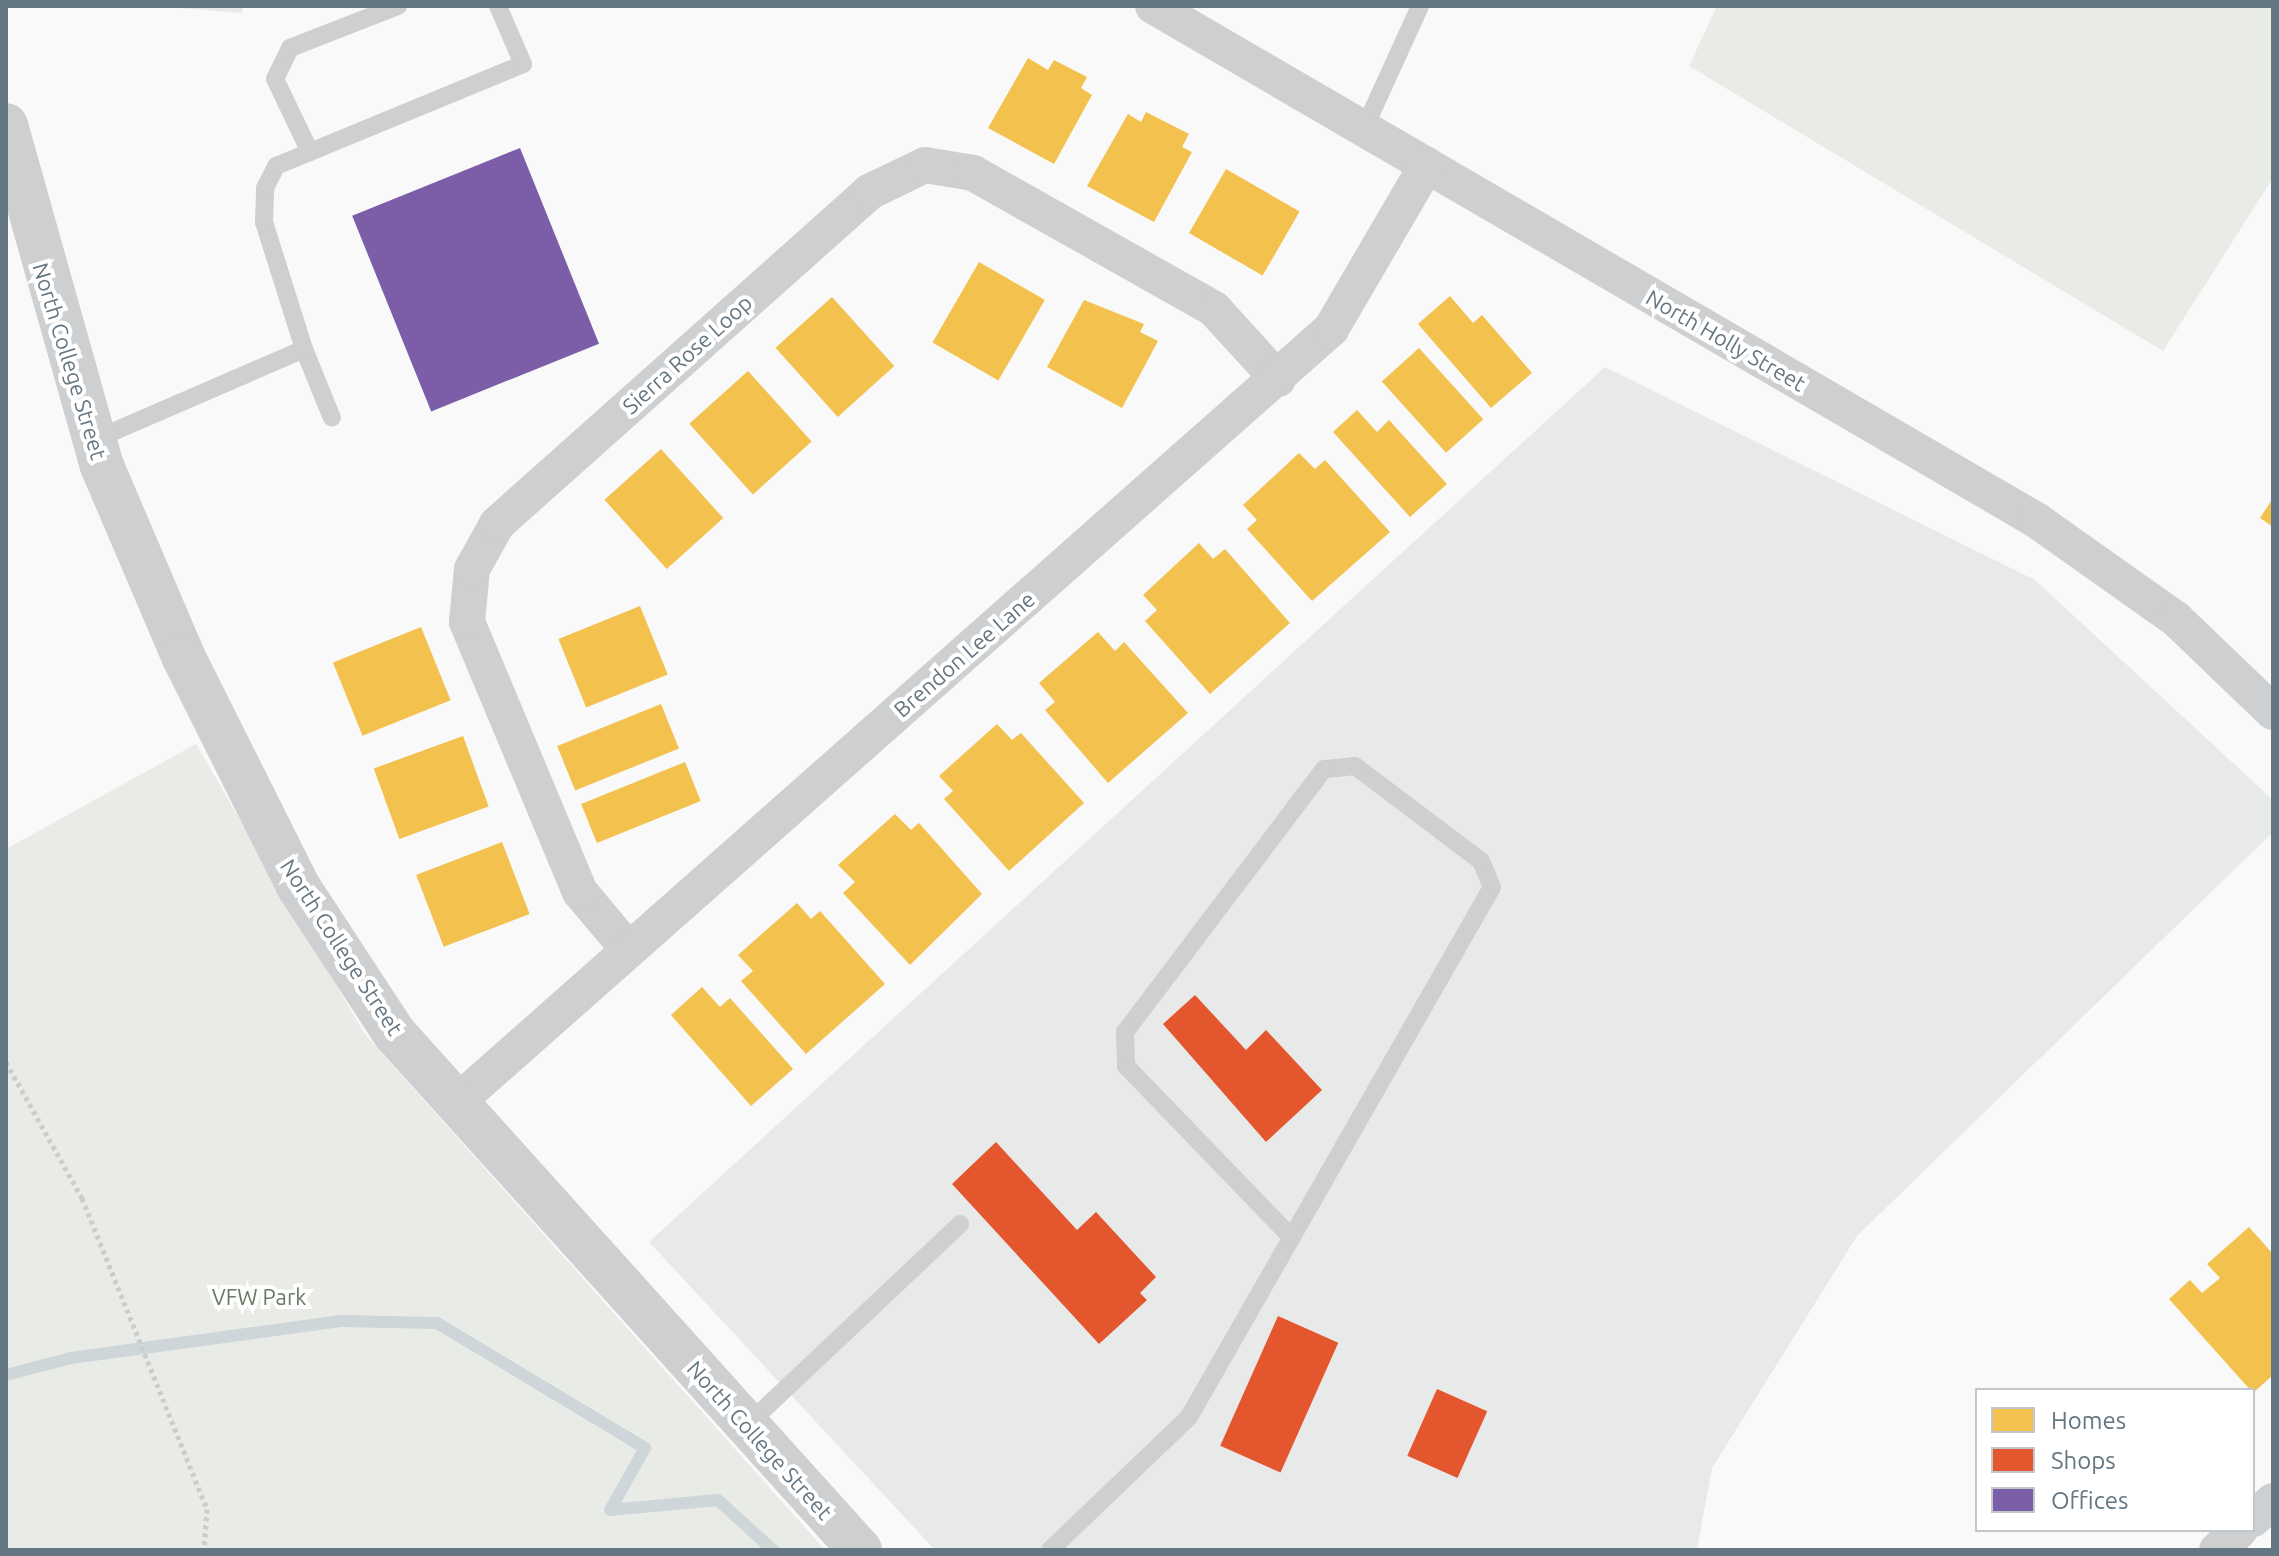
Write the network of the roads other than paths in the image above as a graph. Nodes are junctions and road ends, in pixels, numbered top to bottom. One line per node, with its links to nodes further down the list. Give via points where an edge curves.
1 (398, 6): 7 (lane, via 290,48 275,79)
2 (498, 6): 7 (lane, via 523,64)
3 (1153, 6): 6 (street, North Holly Street)
4 (1420, 6): 6 (lane)
5 (6, 125): 12 (street, North College Street)
6 (1364, 129): 8 (street, North Holly Street)
7 (310, 152): 9 (lane, via 276,166 265,188 264,222)
8 (1427, 165): 10 (street, Brendon Lee Lane, via 1331,329); 13 (street, North Holly Street, via 2036,520 2176,619)
9 (304, 349): 11 (lane); 12 (lane)
10 (1278, 379): 14 (street, Brendon Lee Lane); 14 (street, Sierra Rose Loop, via 1214,309 973,173 925,165 869,192 497,524 472,569 473,636 580,892)
11 (332, 418)
12 (94, 440): 15 (street, North College Street, via 184,658 298,886 395,1034)
13 (2273, 712)
14 (628, 949): 15 (street, Brendon Lee Lane)
15 (455, 1104): 18 (street, North College Street)
16 (960, 1224): 18 (lane)
17 (1291, 1237): 17 (lane, via 1492,887 1481,861 1355,766 1324,769 1125,1032 1126,1066); 21 (lane, via 1189,1417)
18 (747, 1425): 20 (street, North College Street)
19 (2241, 1532): 22 (street)
20 (860, 1550)
21 (1050, 1550)
22 (2217, 1550)

